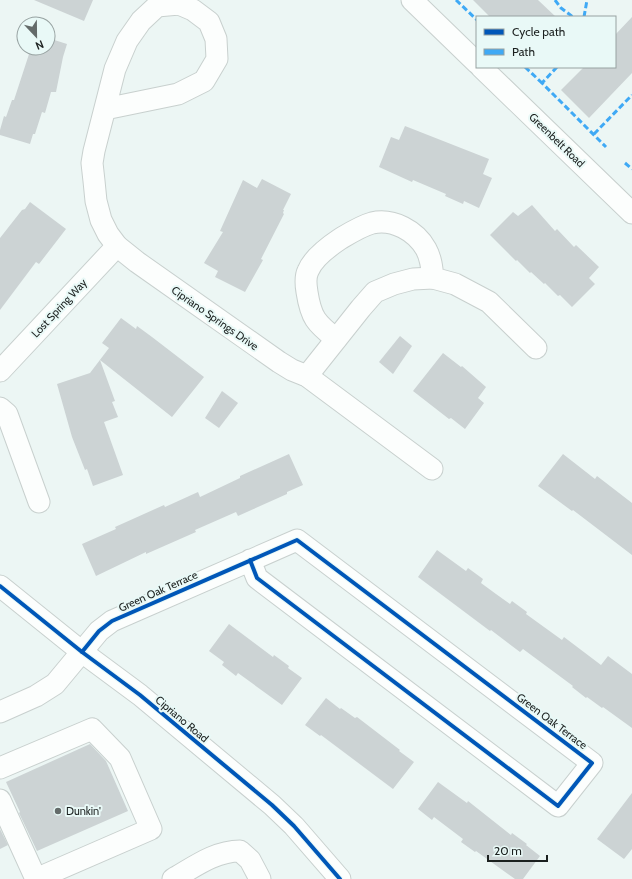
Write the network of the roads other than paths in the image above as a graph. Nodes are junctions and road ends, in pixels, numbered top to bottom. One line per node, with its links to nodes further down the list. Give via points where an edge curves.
1 (412, 0): 2 (street)
2 (476, 62)
3 (482, 68): 5 (street, Greenbelt Road)
4 (105, 109): 4 (street, Cipriano Springs Drive, via 178,94 204,80 217,59 216,39 208,22 193,10 179,4 157,6 141,21 127,41); 6 (street, Cipriano Springs Drive, via 92,163 101,220)
5 (632, 213)
6 (118, 246): 10 (street, Lost Spring Way); 11 (street, Cipriano Springs Drive, via 232,330 292,370)
7 (433, 278): 8 (street, via 414,279 375,292); 8 (street, via 426,248 416,236 400,224 374,223 336,242 314,261 307,272 306,286 312,315 320,326); 9 (street, via 455,284 489,302)
8 (336, 339): 11 (street)
9 (536, 348)
10 (0, 371)
11 (307, 376): 13 (street, Cipriano Springs Drive)
12 (0, 408): 14 (street, via 8,414)
13 (432, 468)
14 (39, 502)
15 (250, 560): 15 (street, Green Oak Terrace, via 297,540 592,763 558,806 256,578); 17 (street, Green Oak Terrace, via 112,621 99,631)
16 (0, 586): 17 (street, Cipriano Road)
17 (82, 652): 18 (street, Green Oak Terrace, via 55,684 36,696); 24 (street, Cipriano Road, via 140,695 272,806 294,826)
18 (0, 712)
19 (0, 768): 21 (street, via 92,729 120,758 150,829)
20 (0, 800): 21 (street)
21 (36, 879)
22 (173, 879): 23 (street, via 206,860 230,851 240,851 250,860)
23 (260, 879)
24 (340, 879)

